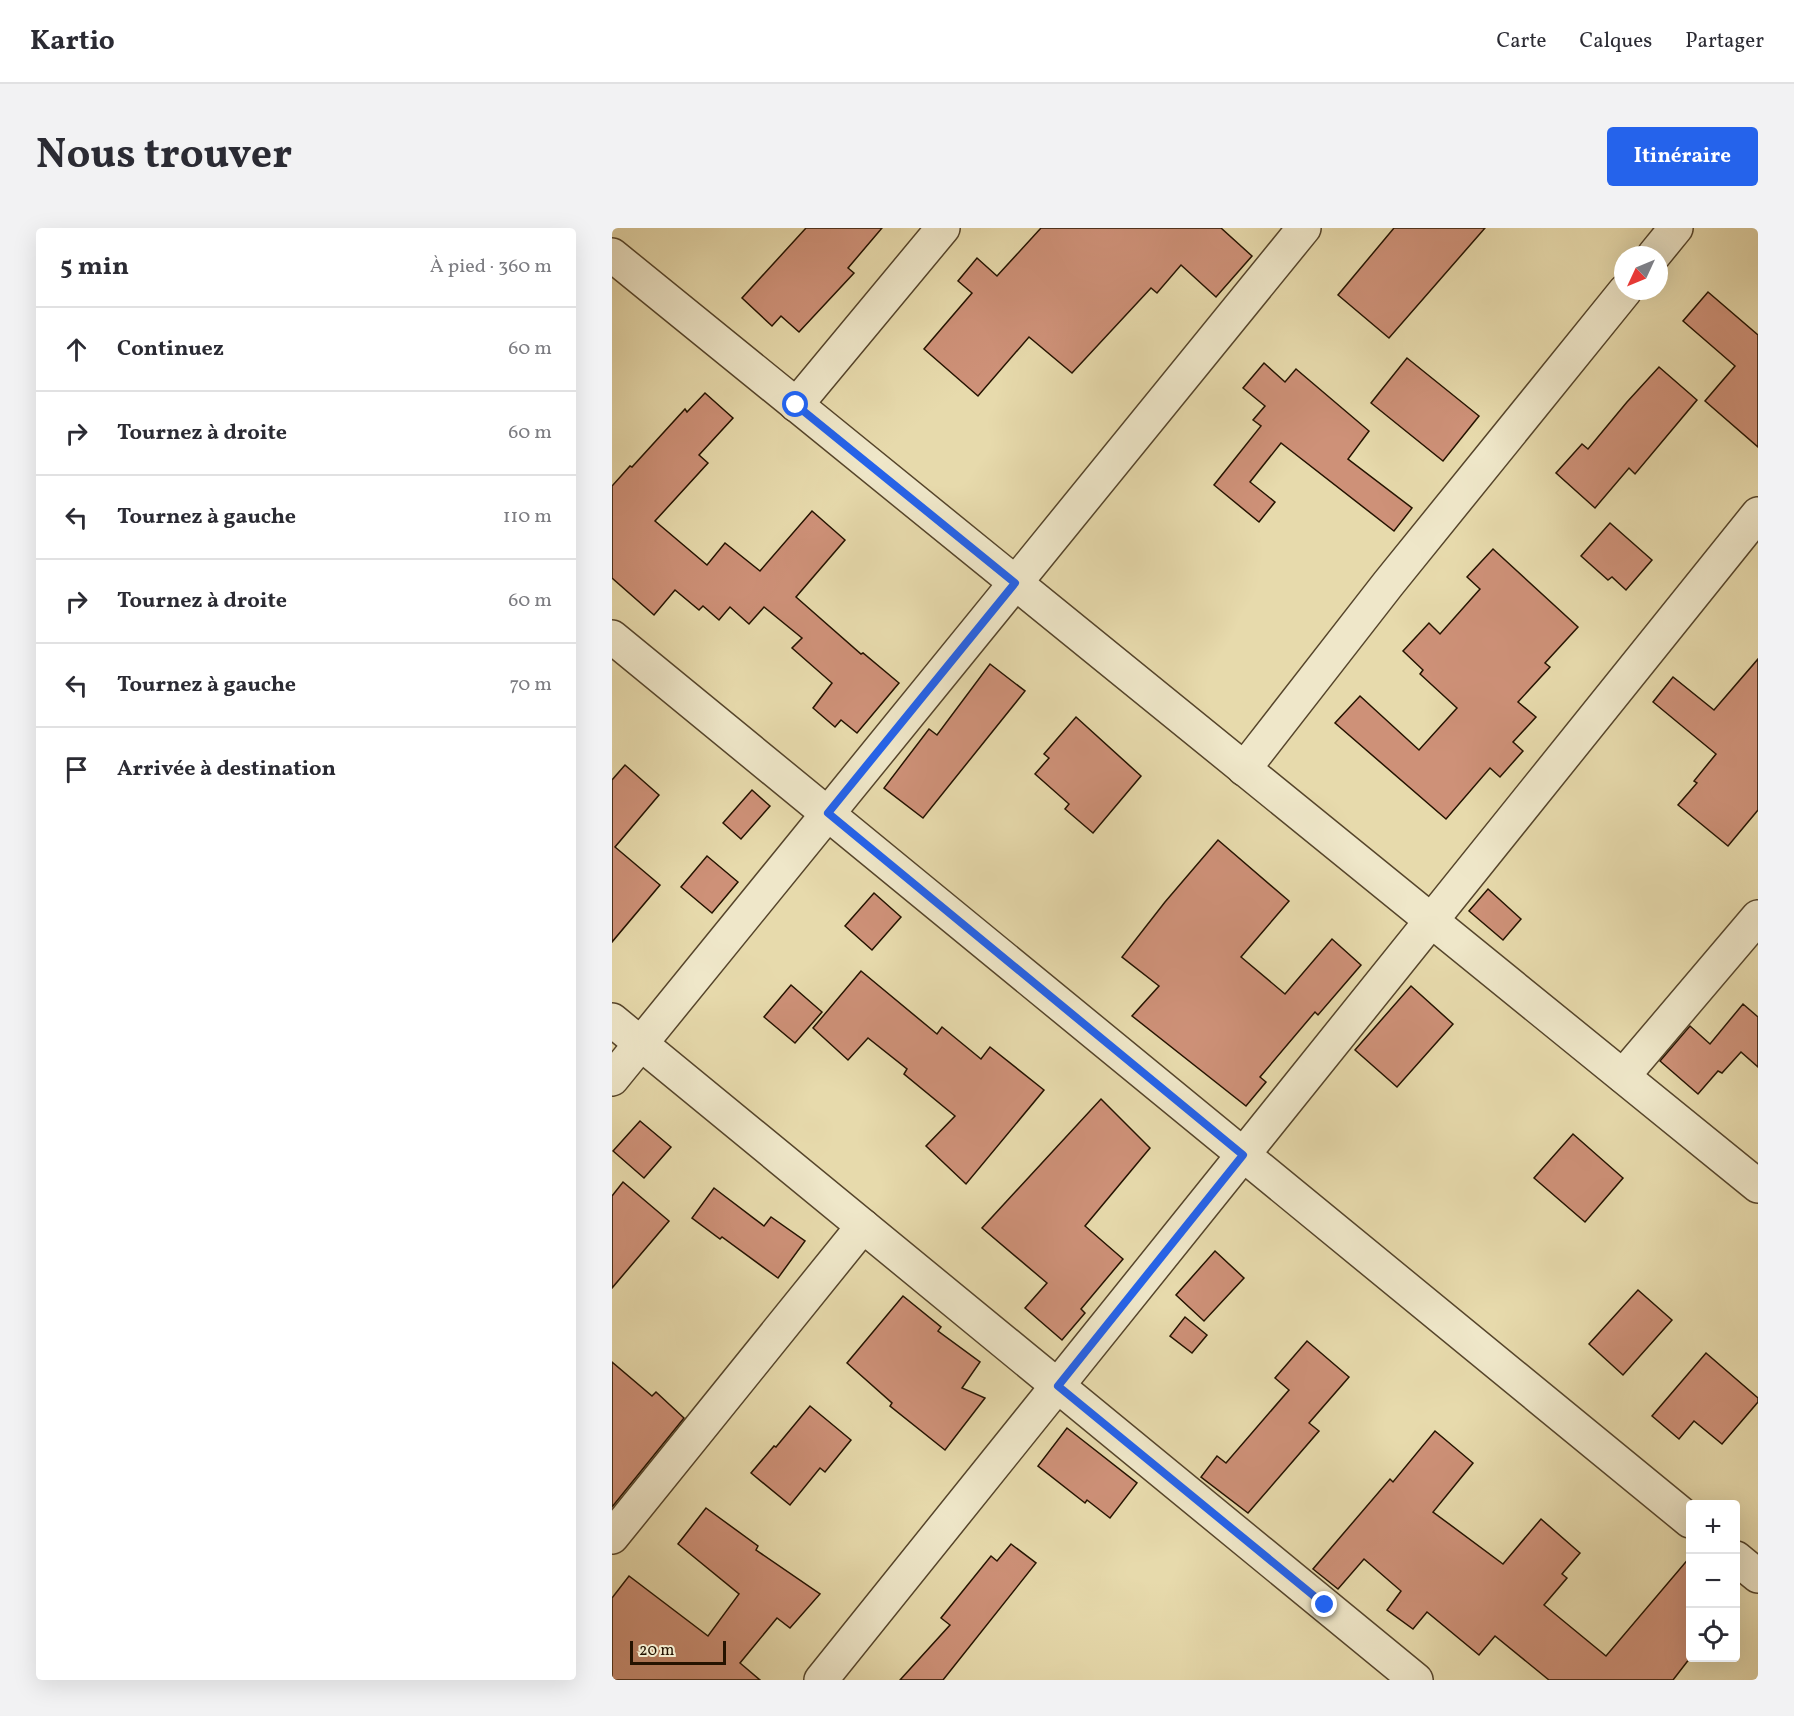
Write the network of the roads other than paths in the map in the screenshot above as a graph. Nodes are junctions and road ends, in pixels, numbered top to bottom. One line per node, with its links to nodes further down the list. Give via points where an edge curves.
1 (943, 228): 7 (street)
2 (1304, 228): 9 (street)
3 (1676, 228): 4 (street)
4 (1661, 246)
5 (612, 255): 7 (street)
6 (1618, 300): 11 (street)
7 (796, 405): 9 (street)
8 (1758, 514): 14 (street)
9 (1015, 583): 11 (street); 12 (street)
10 (612, 637): 12 (street)
11 (1244, 769): 14 (street)
12 (828, 813): 16 (street); 19 (street)
13 (1758, 917): 17 (street)
14 (1431, 921): 17 (street); 19 (street)
15 (612, 1020): 16 (street)
16 (641, 1043): 18 (street); 21 (street)
17 (1623, 1076): 20 (street)
18 (612, 1078)
19 (1243, 1155): 22 (street); 23 (street)
20 (1758, 1186)
21 (863, 1226): 22 (street); 24 (street)
22 (1058, 1386): 27 (street); 28 (street)
23 (1686, 1518)
24 (612, 1537)
25 (1740, 1561): 26 (street)
26 (1758, 1576)
27 (821, 1680)
28 (1416, 1680)

